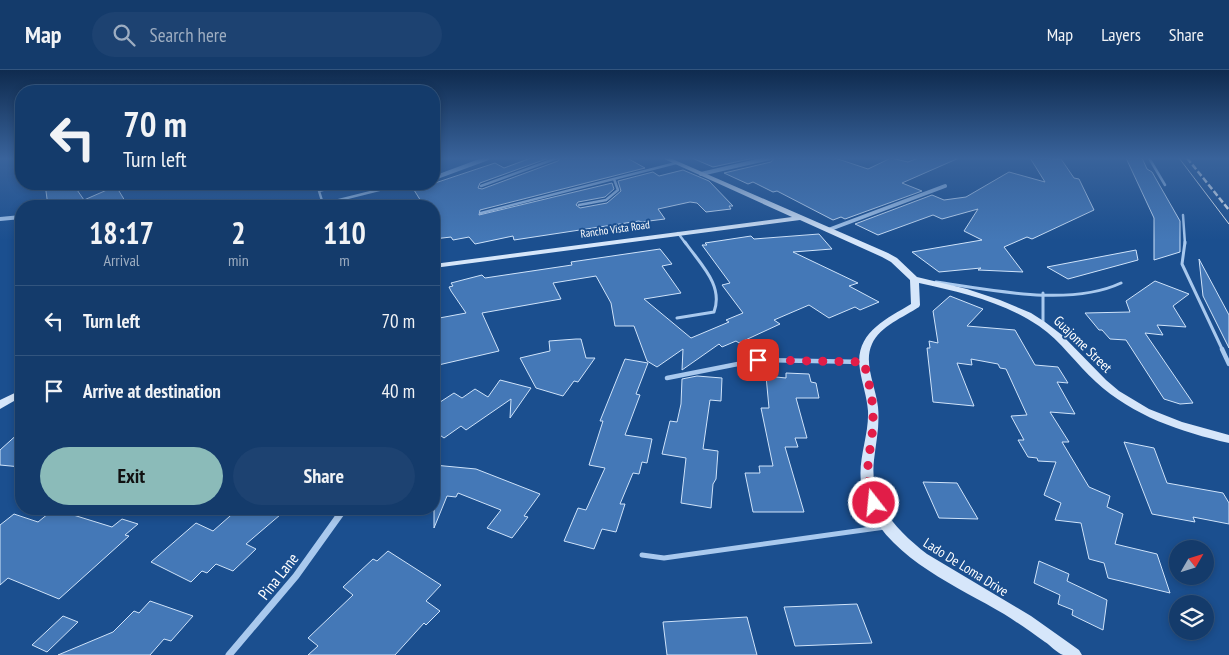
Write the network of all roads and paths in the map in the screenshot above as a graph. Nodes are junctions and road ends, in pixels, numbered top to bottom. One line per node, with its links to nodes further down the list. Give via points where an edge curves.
1 (590, 185): 10 (lane)
2 (616, 185): 9 (lane, via 618,190 612,196)
3 (727, 185): 12 (street)
4 (945, 186): 15 (street)
5 (323, 190): 7 (lane, via 319,191)
6 (379, 190): 8 (lane)
7 (322, 200)
8 (339, 200)
9 (579, 206)
10 (481, 214)
11 (1183, 215): 24 (lane, via 1186,235 1182,264)
12 (800, 217): 15 (street); 16 (street, Rancho Vista Road)
13 (15, 218): 14 (street)
14 (0, 219)
15 (828, 230): 18 (street, via 894,260)
16 (678, 233): 17 (street, Rancho Vista Road); 21 (lane, via 716,286 718,300 714,312)
17 (440, 265)
18 (914, 279): 20 (lane, via 982,289); 22 (street, Guajome Street, via 968,291); 23 (street, Lado De Loma Drive, via 916,305 874,333 864,350)
19 (1121, 283): 20 (lane, via 1114,289 1094,293)
20 (1043, 293): 22 (lane)
21 (677, 318)
22 (1043, 324): 28 (street, Guajome Street, via 1064,341 1103,383 1147,412 1201,433)
23 (864, 362): 25 (lane, via 758,360); 30 (street, Lado De Loma Drive, via 874,417 866,473 870,494)
24 (1229, 364)
25 (667, 378)
26 (15, 396): 27 (street)
27 (0, 405)
28 (1229, 439)
29 (340, 515): 32 (street, Pina Lane, via 296,576)
30 (887, 526): 31 (lane, via 664,558); 33 (street, Lado De Loma Drive, via 917,554 1032,625)
31 (642, 555)
32 (229, 655)
33 (1074, 655)

